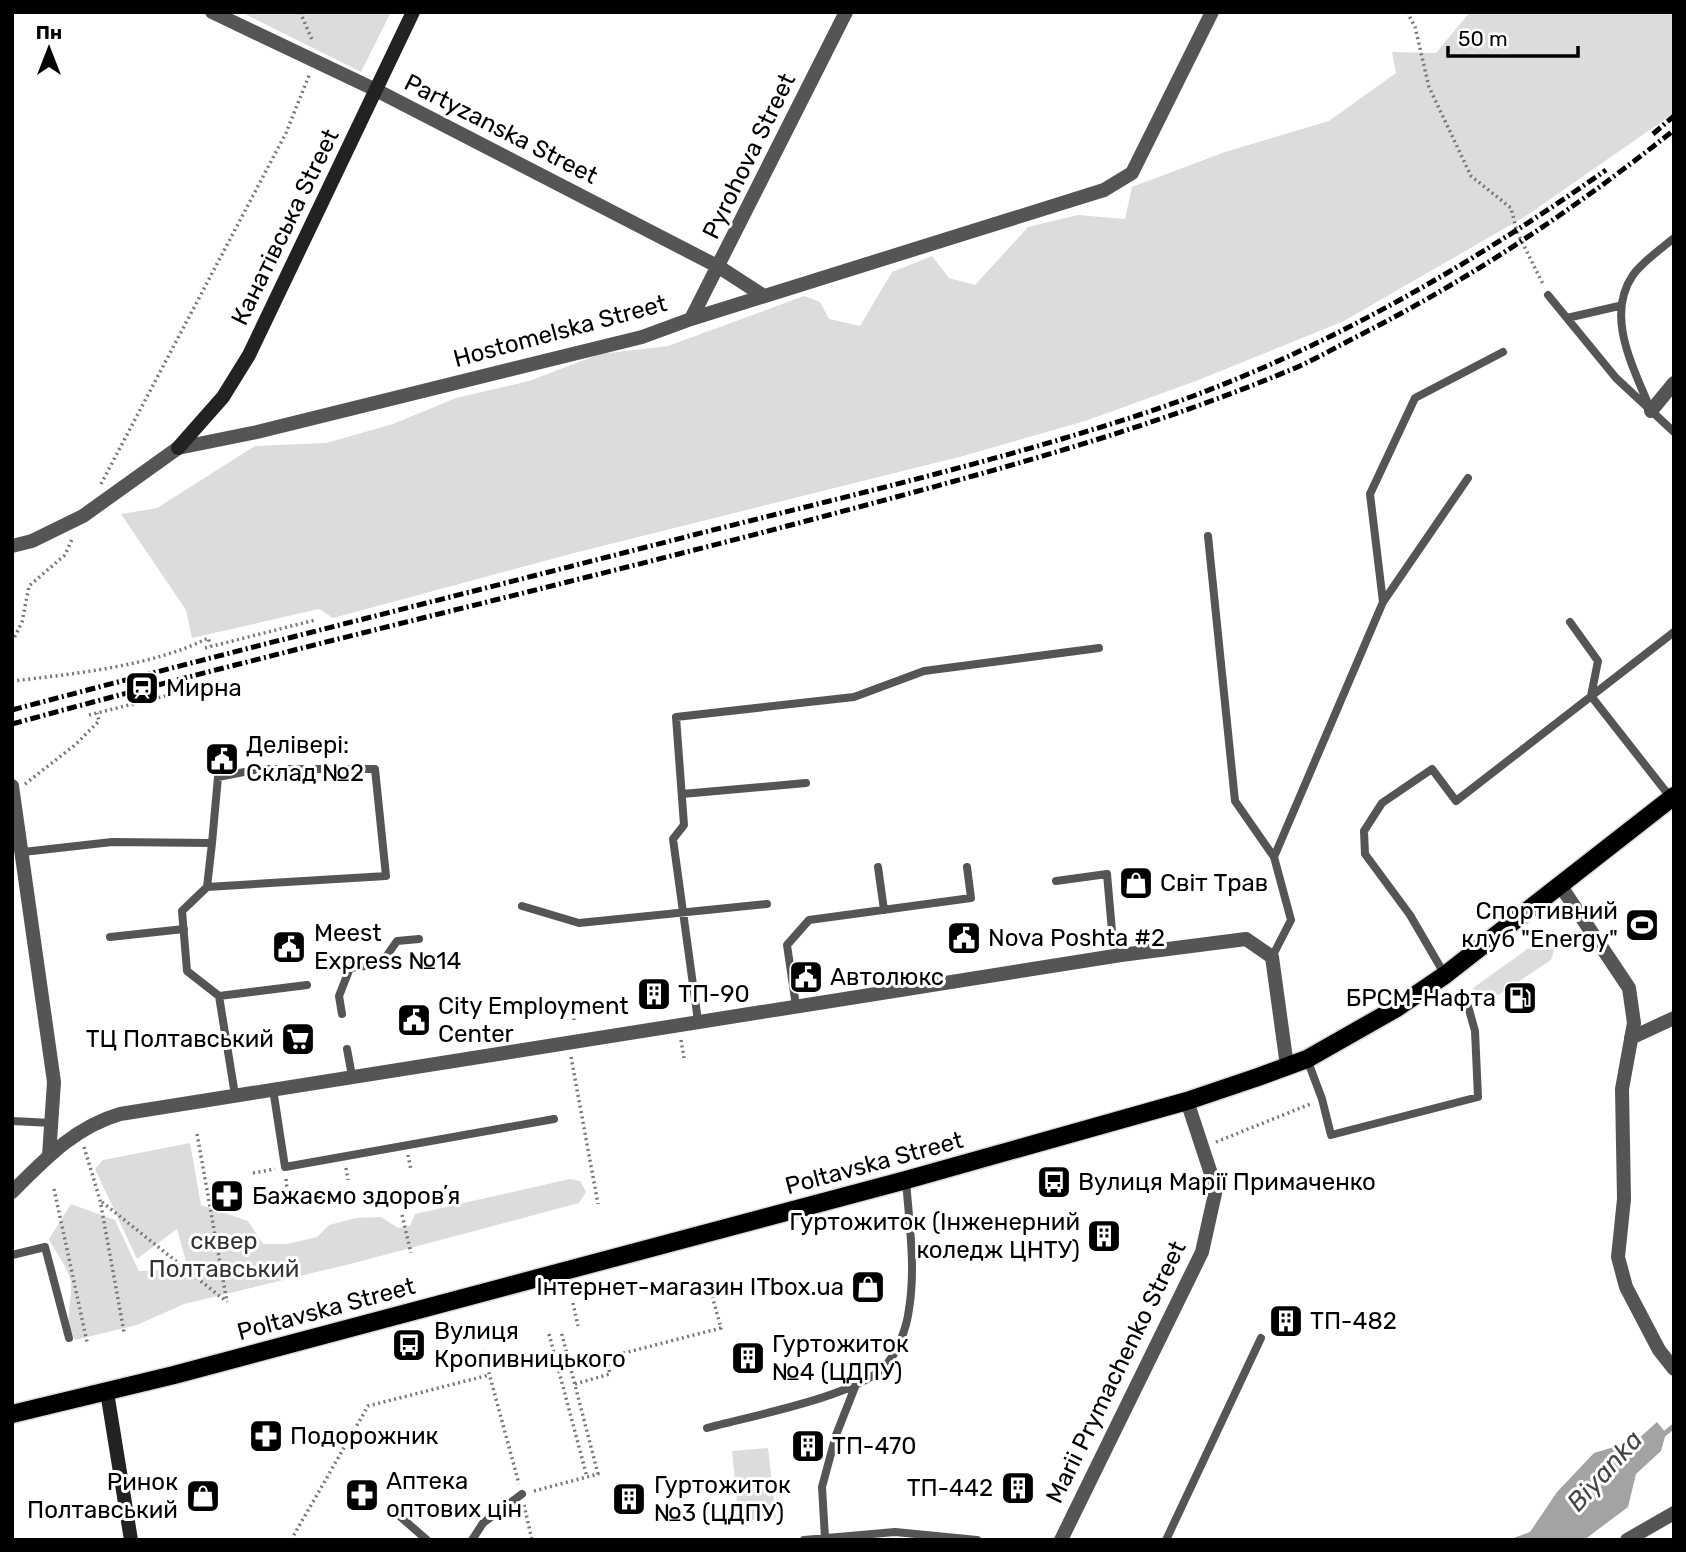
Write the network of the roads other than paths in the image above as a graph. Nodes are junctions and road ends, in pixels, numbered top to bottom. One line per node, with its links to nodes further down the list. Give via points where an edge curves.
1 (212, 12): 5 (street, Partyzanska Street)
2 (413, 12): 5 (street, Канатівська Street)
3 (846, 12): 7 (street, Pyrohova Street)
4 (1212, 12): 9 (street, Hostomelska Street, via 1132,173 1104,190)
5 (376, 90): 7 (street, Partyzanska Street); 17 (street, Канатівська Street, via 248,355 223,397)
6 (1674, 238): 10 (lane, via 1633,275)
7 (719, 267): 9 (street, Partyzanska Street); 11 (street, Pyrohova Street)
8 (1548, 295): 12 (lane)
9 (764, 296): 11 (street, Hostomelska Street)
10 (1619, 306): 12 (lane); 15 (lane, via 1626,346)
11 (691, 318): 17 (street, Hostomelska Street, via 642,337)
12 (1567, 318): 15 (lane, via 1616,378)
13 (1503, 352): 21 (lane, via 1415,398 1370,494)
14 (1674, 383): 15 (street)
15 (1651, 411): 16 (lane)
16 (1674, 432)
17 (178, 448): 20 (street, Hostomelska Street, via 83,516)
18 (1468, 478): 21 (lane)
19 (1208, 536): 32 (lane, via 1235,801)
20 (12, 546)
21 (1383, 602): 32 (lane)
22 (1570, 622): 25 (lane, via 1598,661)
23 (1674, 632): 25 (lane)
24 (1099, 648): 28 (lane, via 924,671 854,697 676,716)
25 (1591, 696): 29 (lane); 47 (lane, via 1456,801 1432,769 1382,803 1364,831 1365,854 1410,915)
26 (806, 783): 28 (lane)
27 (13, 788): 31 (street)
28 (682, 794): 40 (lane, via 684,825 673,839)
29 (1673, 797): 36 (main road, Poltavska Street)
30 (212, 843): 31 (lane, via 112,842); 37 (lane); 37 (lane, via 218,777 260,769 375,769 386,876)
31 (23, 852): 65 (street, via 54,1082)
32 (1274, 857): 46 (lane, via 1291,920)
33 (878, 867): 41 (lane)
34 (967, 867): 41 (lane, via 971,898)
35 (1056, 881): 45 (lane, via 1107,874 1112,931)
36 (1560, 885): 47 (main road, Poltavska Street); 55 (street, via 1629,988 1634,1023)
37 (206, 887): 42 (lane, via 182,911)
38 (767, 904): 40 (lane)
39 (522, 906): 40 (lane, via 579,923)
40 (683, 910): 54 (lane)
41 (884, 910): 50 (lane, via 809,920 787,945)
42 (184, 929): 43 (lane); 49 (lane, via 187,971)
43 (110, 937)
44 (419, 939): 52 (lane, via 397,941 381,964 349,968 339,996)
45 (1121, 955): 46 (street, via 1246,939); 50 (street)
46 (1272, 957): 58 (street)
47 (1445, 975): 57 (main road, Poltavska Street)
48 (307, 985): 49 (lane)
49 (219, 996): 61 (lane)
50 (796, 1006): 54 (street)
51 (1468, 1006): 57 (lane, via 1475,1031 1478,1097 1331,1135)
52 (342, 1014)
53 (1674, 1018): 55 (street)
54 (698, 1021): 59 (street)
55 (1631, 1038): 72 (street, via 1622,1088 1624,1199 1618,1257 1626,1287)
56 (347, 1049): 59 (lane)
57 (1307, 1059): 58 (main road, Poltavska Street)
58 (1287, 1066): 62 (main road, Poltavska Street)
59 (352, 1076): 60 (street)
60 (273, 1089): 61 (street); 63 (lane, via 285,1167)
61 (235, 1095): 66 (street, via 100,1120)
62 (1187, 1101): 67 (main road, Poltavska Street); 86 (street, Marii Prymachenko Street, via 1216,1189 1202,1252)
63 (555, 1119)
64 (12, 1121): 65 (lane)
65 (52, 1123): 66 (street)
66 (49, 1156): 68 (street)
67 (906, 1180): 73 (lane, via 909,1310 885,1366); 74 (main road, Poltavska Street)
68 (12, 1192)
69 (12, 1255): 70 (lane, via 45,1247)
70 (69, 1338)
71 (1261, 1338): 87 (lane)
72 (1674, 1369)
73 (855, 1387): 76 (lane); 80 (lane, via 822,1487)
74 (107, 1392): 75 (main road, Poltavska Street); 81 (street)
75 (12, 1414)
76 (707, 1428)
77 (522, 1494): 83 (lane, via 483,1523)
78 (396, 1513): 82 (lane)
79 (1674, 1513): 88 (street)
80 (825, 1538): 84 (lane); 85 (lane, via 895,1532)
81 (131, 1540)
82 (427, 1540)
83 (471, 1540)
84 (804, 1540)
85 (976, 1540)
86 (1060, 1540)
87 (1166, 1540)
88 (1627, 1540)

